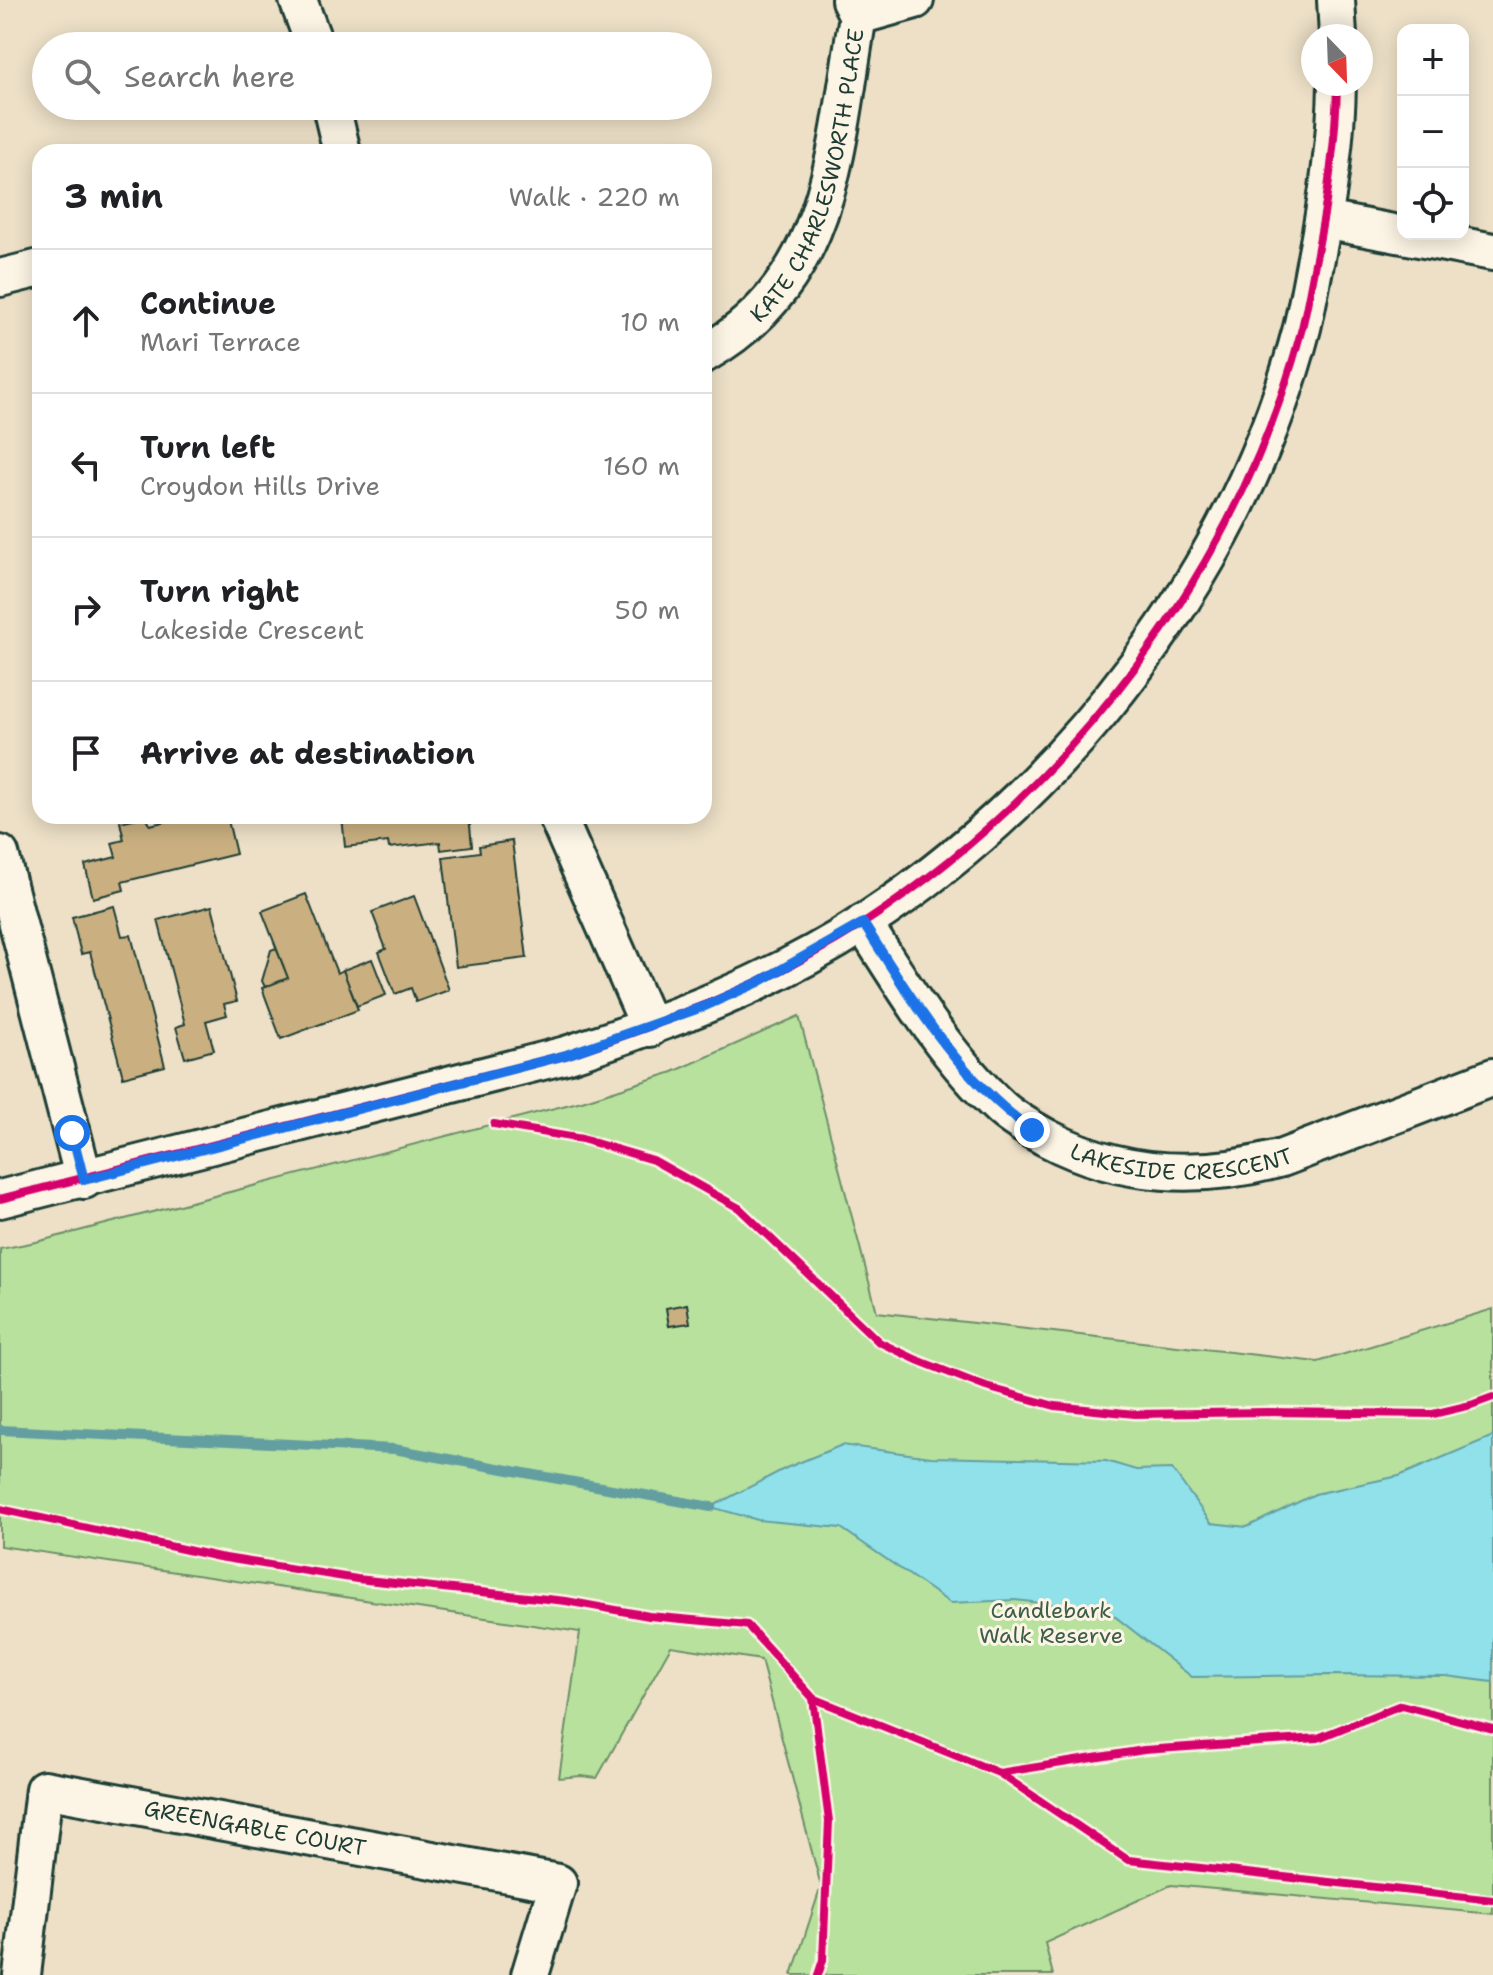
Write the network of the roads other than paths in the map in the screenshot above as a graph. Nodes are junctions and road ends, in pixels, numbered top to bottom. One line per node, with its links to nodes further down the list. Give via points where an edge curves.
1 (298, 0): 6 (street)
2 (915, 0): 4 (street, KATE CHARLESWORTH PLACE)
3 (1336, 0): 5 (street)
4 (854, 8): 14 (street, KATE CHARLESWORTH PLACE, via 828,187 811,238 773,298)
5 (1337, 24)
6 (310, 32)
7 (1336, 96): 10 (street)
8 (334, 120): 9 (street)
9 (340, 144)
10 (1324, 220): 11 (street); 17 (street, via 1302,328 1259,451 1198,573 1161,631 1122,685 1033,786 945,864)
11 (1493, 252)
12 (32, 270): 13 (street)
13 (0, 278)
14 (712, 348)
15 (561, 824): 18 (street)
16 (0, 854): 20 (street)
17 (863, 923): 18 (street, via 759,982); 19 (street, LAKESIDE CRESCENT, via 929,1023 1002,1109 1064,1147 1133,1168 1194,1173 1253,1166)
18 (650, 1028): 20 (street, via 566,1055)
19 (1493, 1077)
20 (84, 1180): 21 (street)
21 (0, 1199)
22 (22, 1975): 23 (street, GREENGABLE COURT, via 44,1789 558,1883)
23 (530, 1975)

